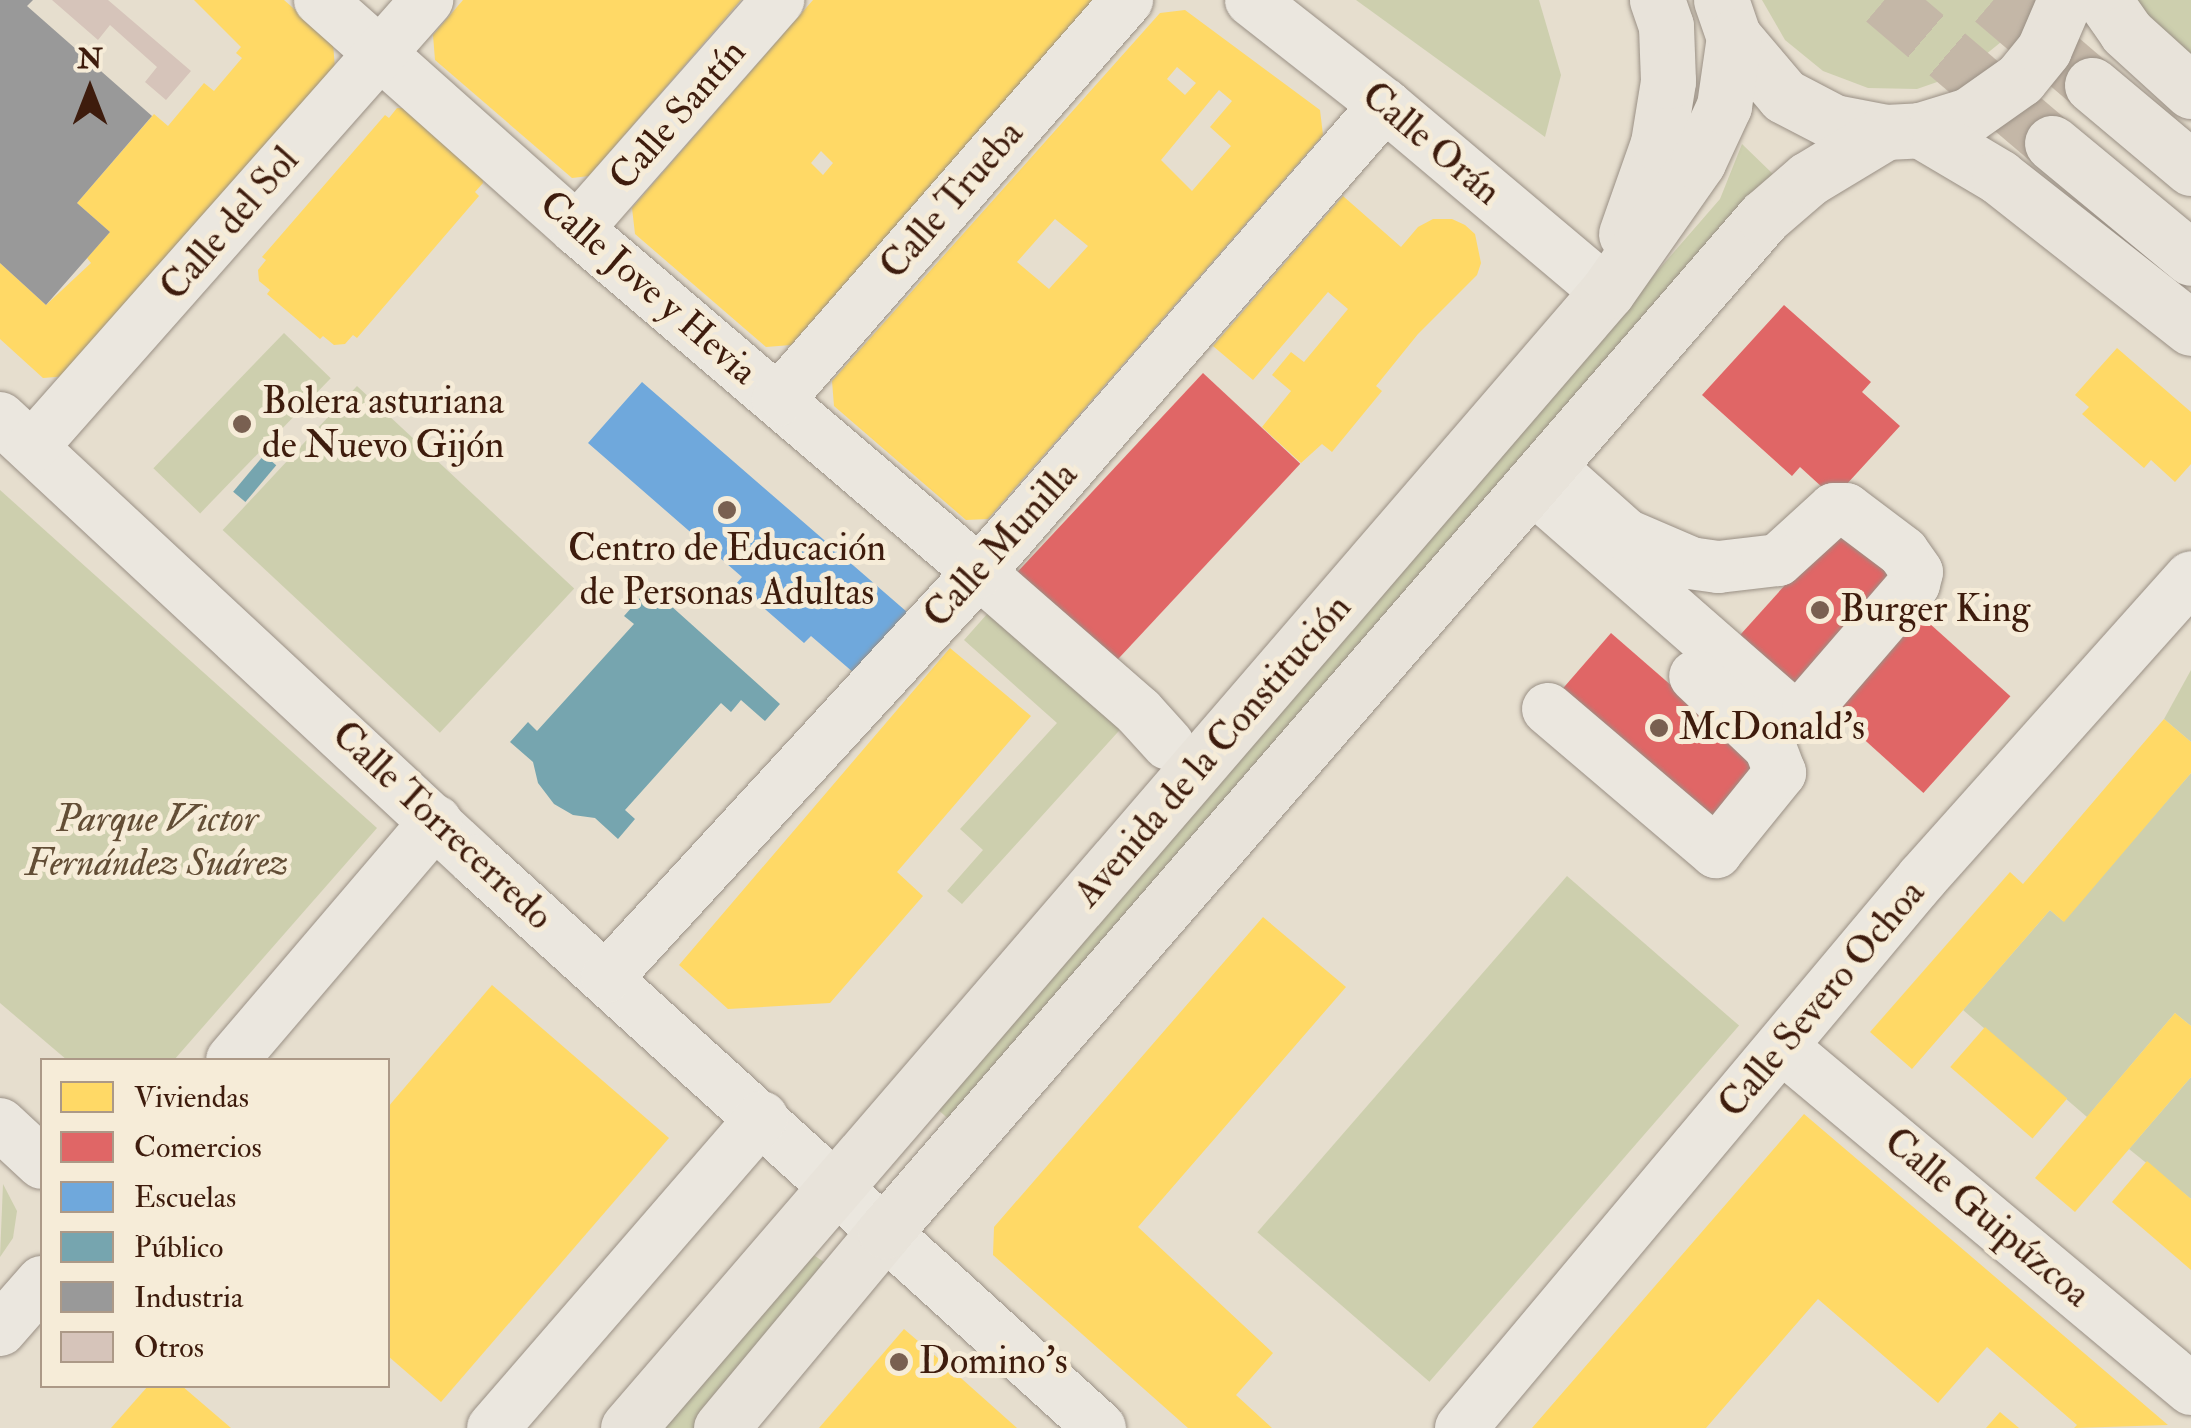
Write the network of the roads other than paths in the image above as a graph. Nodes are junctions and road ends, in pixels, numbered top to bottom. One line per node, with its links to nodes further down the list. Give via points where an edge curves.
1 (320, 0): 10 (street, Calle Jove y Hevia)
2 (427, 0): 10 (street, Calle del Sol)
3 (778, 0): 17 (street, Calle Santín)
4 (1127, 0): 21 (street, Calle Trueba)
5 (1251, 0): 13 (street, Calle Orán)
6 (1656, 0): 19 (main road, via 1666,26 1668,81 1660,128)
7 (2065, 0): 14 (main road, via 2044,48 2020,79 1969,115)
8 (2104, 0): 12 (main road, via 2126,32)
9 (1727, 19): 14 (main road, via 1784,96 1834,122); 19 (main road, Avenida de la Constitución, via 1724,106 1698,162)
10 (380, 52): 17 (street, Calle Jove y Hevia); 22 (street, Calle del Sol)
11 (2092, 84): 16 (main road)
12 (2191, 92)
13 (1386, 105): 19 (street, Calle Orán); 26 (street, Calle Munilla)
14 (1903, 131): 20 (main road, via 1999,177); 23 (main road, Avenida de la Constitución, via 1808,180 1764,217)
15 (2052, 143): 18 (main road)
16 (2191, 168)
17 (577, 230): 21 (street, Calle Jove y Hevia)
18 (2191, 258)
19 (1607, 292): 36 (main road, Avenida de la Constitución)
20 (2191, 328)
21 (778, 400): 26 (street, Calle Jove y Hevia)
22 (16, 432): 29 (street, Calle Torrecerredo)
23 (1541, 478): 23 (street, via 1783,707 1796,712 1808,707 1918,572 1903,552 1846,510 1834,509 1778,560 1690,563 1626,536); 37 (main road, Avenida de la Constitución)
24 (1573, 561): 27 (street, via 1770,746 1780,773 1716,852)
25 (2191, 577): 31 (street, Calle Severo Ochoa)
26 (988, 580): 28 (street, Calle Jove y Hevia); 30 (street, Calle Munilla)
27 (1548, 709)
28 (1168, 744)
29 (436, 821): 30 (street, Calle Torrecerredo); 32 (street)
30 (607, 977): 33 (street, Calle Torrecerredo)
31 (1782, 1047): 40 (street, Calle Guipúzcoa); 45 (street, Calle Severo Ochoa)
32 (234, 1058)
33 (762, 1117): 36 (street, Calle Torrecerredo); 41 (street)
34 (0, 1124): 35 (street)
35 (40, 1161)
36 (837, 1188): 37 (street, Calle Torrecerredo); 42 (main road, Avenida de la Constitución)
37 (885, 1231): 43 (main road, Avenida de la Constitución); 44 (street, Calle Torrecerredo)
38 (40, 1284): 39 (street)
39 (0, 1330)
40 (2191, 1389)
41 (494, 1428)
42 (628, 1428)
43 (721, 1428)
44 (1100, 1428)
45 (1461, 1428)

